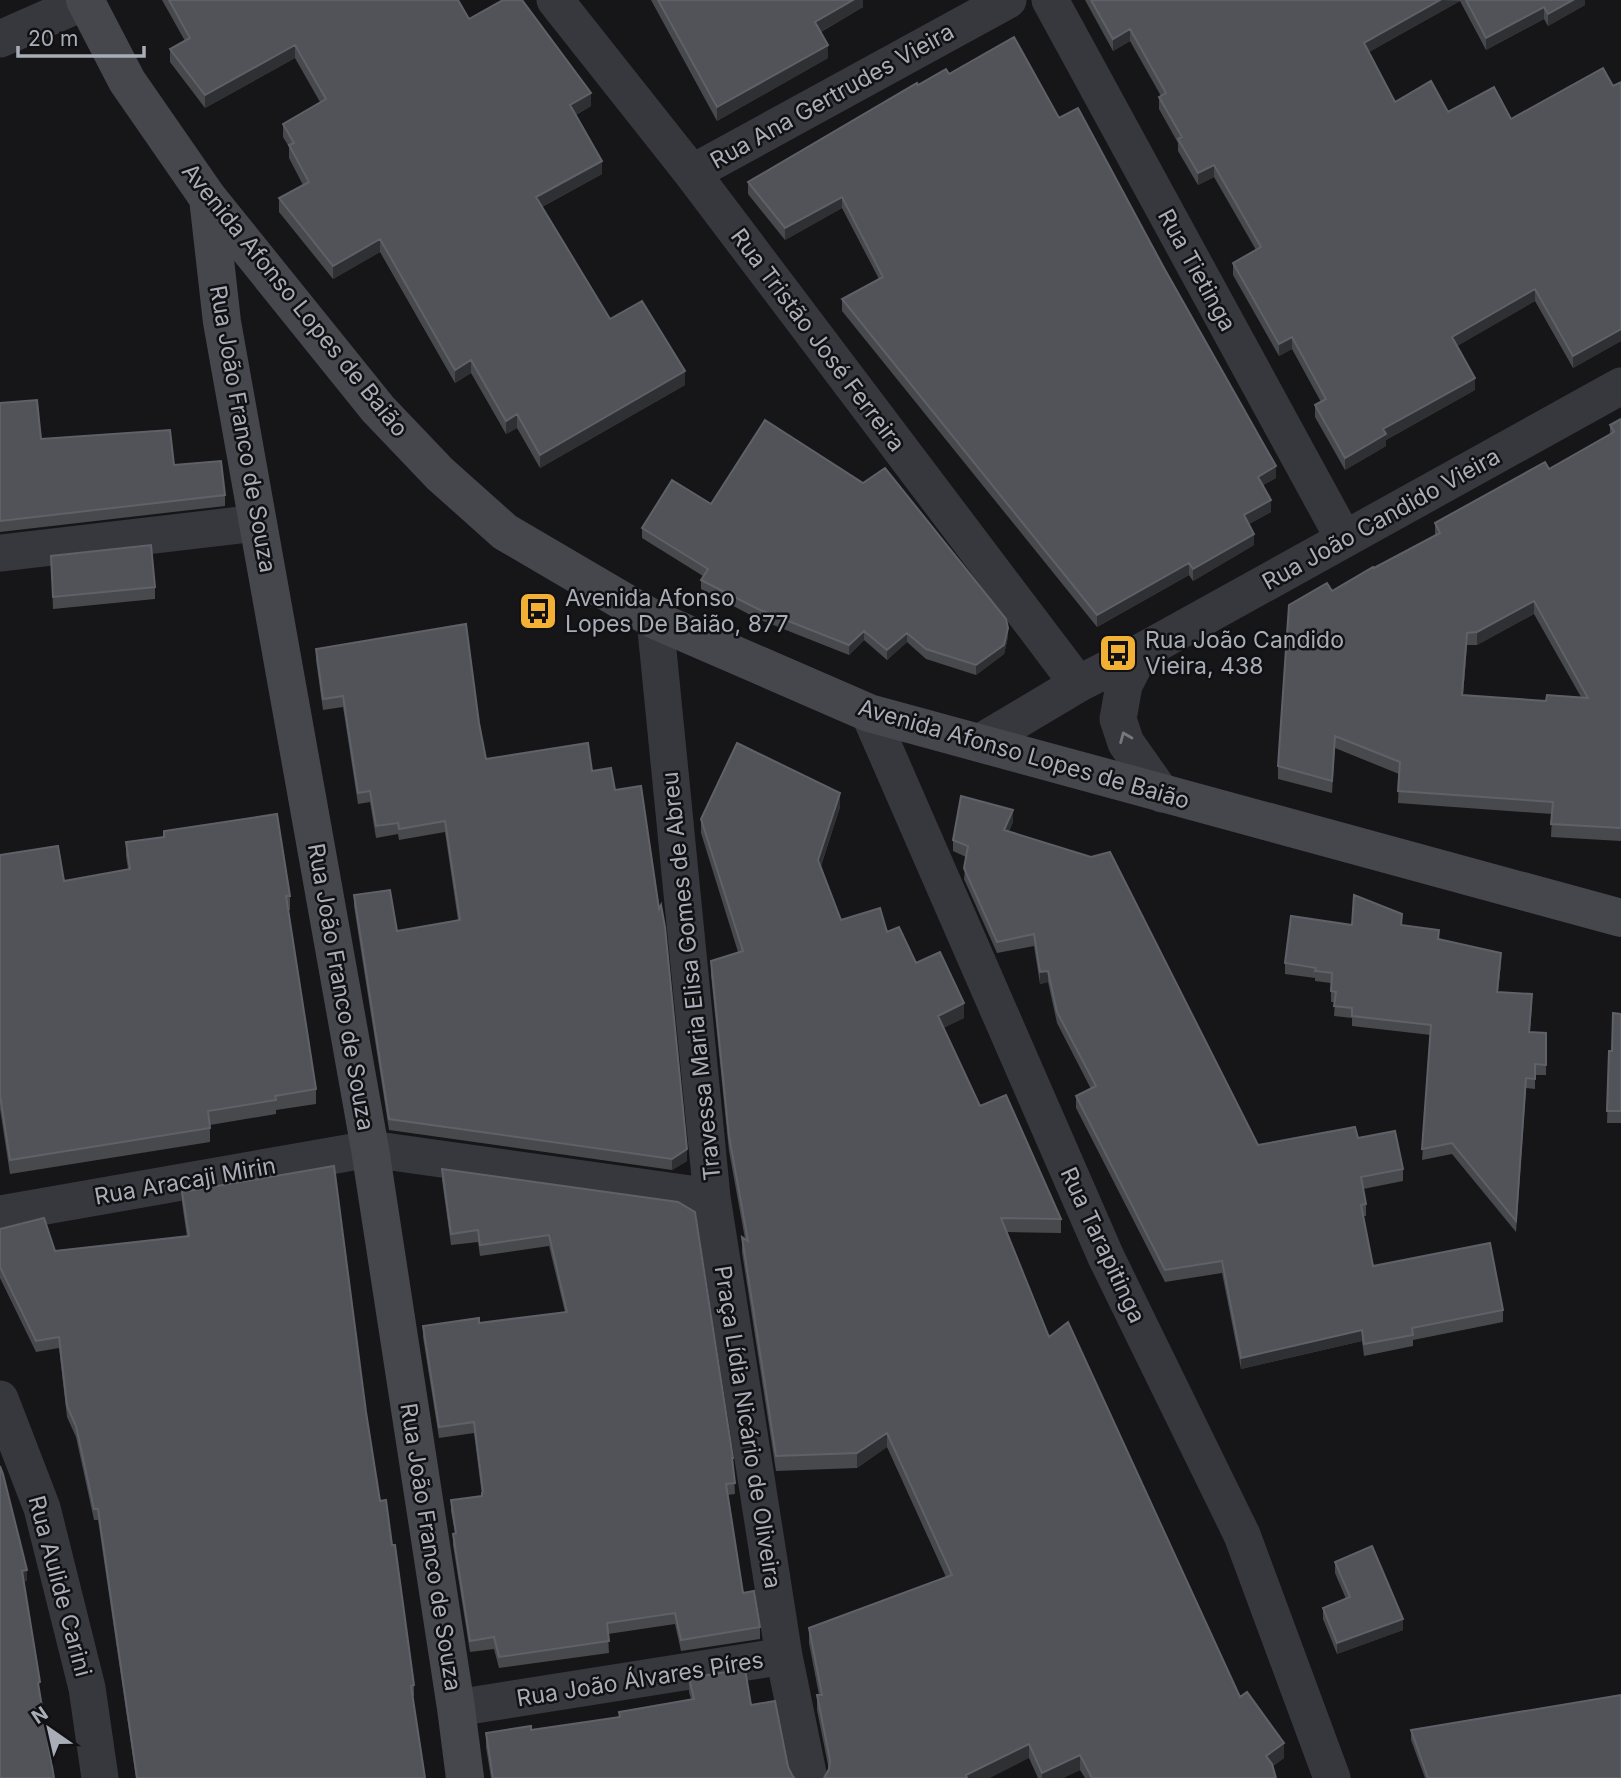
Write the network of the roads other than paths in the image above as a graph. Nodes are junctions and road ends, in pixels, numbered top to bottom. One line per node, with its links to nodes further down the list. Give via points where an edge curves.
1 (555, 0): 6 (street, Rua Tristão José Ferreira)
2 (1008, 0): 6 (street, Rua Ana Gertrudes Vieira)
3 (1050, 0): 12 (street, Rua Tietinga)
4 (85, 1): 5 (street); 7 (street, Avenida Afonso Lopes de Baião, via 127,81)
5 (0, 39)
6 (692, 173): 16 (street, Rua Tristão José Ferreira)
7 (208, 198): 8 (street, Avenida Afonso Lopes de Baião); 9 (street, Rua João Franco de Souza)
8 (277, 285): 9 (street, via 249,296); 14 (street, Avenida Afonso Lopes de Baião, via 378,409 440,474 505,532)
9 (222, 322): 11 (street, Rua João Franco de Souza)
10 (1621, 386): 12 (street, Rua João Candido Vieira)
11 (258, 523): 13 (street); 21 (street, Rua João Franco de Souza)
12 (1344, 540): 15 (street, Rua João Candido Vieira)
13 (0, 553)
14 (655, 620): 17 (street, Avenida Afonso Lopes de Baião); 22 (street, Travessa Maria Elisa Gomes de Abreu)
15 (1141, 652): 16 (street, Rua João Candido Vieira); 19 (street, one-way to 15, via 1126,743 1118,719 1124,685)
16 (1078, 684): 18 (street, Rua João Candido Vieira)
17 (869, 713): 18 (street, Avenida Afonso Lopes de Baião); 30 (street, Rua Tarapitinga, via 1106,1257 1242,1535)
18 (979, 743): 19 (street, Avenida Afonso Lopes de Baião)
19 (1162, 794): 20 (street, Avenida Afonso Lopes de Baião)
20 (1621, 918)
21 (370, 1149): 22 (street, Travessa Maria Elisa Gomes de Abreu); 23 (street, Rua Aracaji Mirin); 26 (street, Rua João Franco de Souza)
22 (712, 1197): 25 (street, Praça Lídia Nicário de Oliveira)
23 (0, 1214)
24 (0, 1399): 27 (street, Rua Aulide Carini, via 42,1508 87,1688)
25 (784, 1656): 26 (street, Rua João Álvares Píres); 29 (street, Rua João Álvares Píres)
26 (456, 1708): 28 (street, Rua João Franco de Souza)
27 (100, 1778)
28 (465, 1778)
29 (808, 1778)
30 (1332, 1778)

